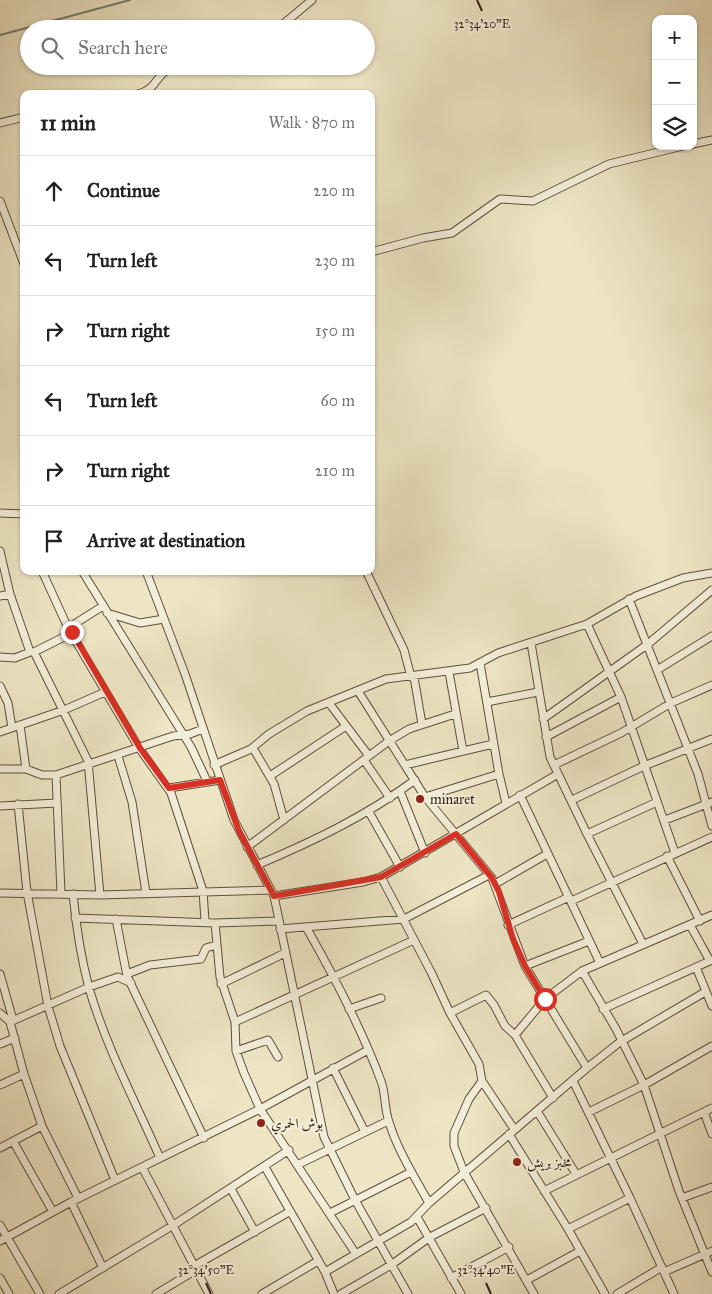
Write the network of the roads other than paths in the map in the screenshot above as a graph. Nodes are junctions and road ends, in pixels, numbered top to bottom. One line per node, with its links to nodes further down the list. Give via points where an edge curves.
1 (312, 0): 2 (street)
2 (288, 20)
3 (160, 75): 4 (street)
4 (150, 90)
5 (20, 118): 6 (street)
6 (0, 123)
7 (712, 140): 8 (street)
8 (697, 143)
9 (667, 150): 13 (street, via 610,164 532,201 500,198 452,233)
10 (0, 201): 12 (street)
11 (0, 216): 12 (street)
12 (7, 223): 14 (street)
13 (375, 251)
14 (20, 254)
15 (0, 513): 16 (street)
16 (20, 514)
17 (0, 551): 24 (street)
18 (712, 573): 26 (street, via 683,578)
19 (44, 575): 31 (street)
20 (84, 575): 27 (street)
21 (148, 575): 29 (street)
22 (368, 575): 41 (street, via 404,650)
23 (712, 590): 34 (street)
24 (10, 594): 25 (street); 35 (street)
25 (0, 596)
26 (629, 599): 30 (street); 34 (street)
27 (103, 606): 28 (street); 31 (street)
28 (107, 613): 29 (street, via 140,624); 61 (street)
29 (164, 619): 59 (street)
30 (587, 624): 33 (street); 40 (street)
31 (70, 630): 35 (street); 45 (street)
32 (712, 636): 38 (street)
33 (531, 643): 37 (street); 46 (street)
34 (648, 644): 38 (street); 40 (street)
35 (32, 652): 36 (street, via 15,658); 51 (street)
36 (0, 657)
37 (480, 663): 39 (street); 48 (street)
38 (657, 670): 50 (street)
39 (449, 672): 41 (street); 52 (street)
40 (609, 672): 47 (street); 53 (street)
41 (413, 677): 44 (street, via 386,679); 54 (street)
42 (712, 685): 50 (street)
43 (0, 686): 57 (street, via 8,703)
44 (358, 691): 49 (street); 64 (street)
45 (105, 692): 51 (street); 66 (street)
46 (538, 692): 48 (street); 53 (street)
47 (621, 697): 58 (street); 62 (street)
48 (487, 702): 65 (street)
49 (329, 703): 56 (street); 67 (street, via 294,717)
50 (671, 703): 58 (street); 68 (street)
51 (64, 710): 55 (street); 72 (street)
52 (455, 714): 54 (street); 69 (street)
53 (543, 719): 62 (street)
54 (422, 724): 64 (street)
55 (20, 726): 57 (street); 78 (street)
56 (346, 726): 71 (street); 82 (street)
57 (12, 728): 60 (street)
58 (630, 728): 75 (street); 76 (street)
59 (203, 729): 61 (street); 73 (street)
60 (0, 732)
61 (183, 734): 66 (street); 85 (street)
62 (546, 737): 75 (street)
63 (712, 740): 68 (street)
64 (389, 741): 71 (street); 74 (street)
65 (493, 744): 69 (street); 79 (street)
66 (140, 748): 70 (street); 86 (street)
67 (253, 748): 73 (street); 82 (street)
68 (688, 750): 76 (street); 95 (street)
69 (463, 751): 74 (street)
70 (118, 756): 72 (street); 120 (street, via 132,802)
71 (367, 758): 90 (street); 99 (street)
72 (89, 765): 81 (street); 123 (street)
73 (214, 765): 83 (street)
74 (405, 765): 84 (street)
75 (554, 765): 80 (street)
76 (644, 766): 91 (street); 92 (street)
77 (0, 769): 78 (street)
78 (26, 769): 81 (street)
79 (499, 774): 89 (street); 94 (street)
80 (558, 774): 88 (street); 91 (street)
81 (56, 776): 93 (street)
82 (270, 776): 99 (street)
83 (220, 780): 85 (street); 105 (street)
84 (415, 780): 87 (street); 89 (street)
85 (208, 781): 86 (street)
86 (169, 788): 116 (street)
87 (400, 791): 90 (street); 106 (street)
88 (520, 795): 94 (street); 108 (street)
89 (425, 797): 102 (street)
90 (390, 798): 98 (street)
91 (572, 800): 103 (street)
92 (658, 802): 100 (street); 103 (street)
93 (57, 803): 96 (street); 119 (street)
94 (506, 803): 102 (street)
95 (709, 803): 100 (street); 101 (street)
96 (18, 804): 97 (street); 117 (street)
97 (0, 806)
98 (368, 812): 110 (street, via 324,836); 111 (street)
99 (284, 820): 105 (street)
100 (665, 820): 107 (street)
101 (712, 826)
102 (456, 834): 106 (street); 112 (street)
103 (587, 834): 114 (street)
104 (712, 837): 107 (street)
105 (247, 847): 110 (street)
106 (426, 853): 111 (street)
107 (675, 853): 109 (street)
108 (547, 854): 115 (street); 124 (street)
109 (666, 856): 114 (street); 131 (street)
110 (257, 865): 121 (street)
111 (400, 867): 113 (street)
112 (489, 875): 115 (street); 128 (street)
113 (381, 877): 121 (street); 128 (street)
114 (613, 881): 124 (street); 139 (street)
115 (495, 884): 134 (street)
116 (203, 891): 120 (street); 121 (street); 129 (street)
117 (27, 892): 118 (street); 119 (street); 157 (street)
118 (0, 893)
119 (61, 893): 122 (street)
120 (146, 893): 123 (street)
121 (272, 893): 130 (street)
122 (73, 894): 123 (street); 126 (street)
123 (100, 895)
124 (570, 899): 134 (street); 138 (street)
125 (712, 915): 131 (street)
126 (75, 918): 127 (street); 152 (street)
127 (116, 919): 129 (street); 148 (street)
128 (404, 919): 135 (street); 137 (street)
129 (205, 921): 132 (street)
130 (278, 921): 132 (street); 136 (street)
131 (700, 921): 133 (street)
132 (215, 923): 140 (street)
133 (690, 925): 139 (street); 142 (street)
134 (508, 926): 144 (street)
135 (306, 927): 136 (street); 149 (street)
136 (280, 928): 141 (street)
137 (414, 940): 149 (street); 162 (street)
138 (590, 941): 143 (street); 144 (street)
139 (643, 944): 143 (street)
140 (216, 945): 148 (street, via 206,948 201,959 150,965); 151 (street)
141 (285, 953): 151 (street); 154 (street)
142 (711, 961): 145 (street)
143 (600, 963): 146 (street)
144 (525, 966): 156 (street)
145 (696, 967): 153 (street); 160 (street)
146 (582, 971): 156 (street); 160 (street)
147 (0, 974): 163 (street)
148 (127, 974): 150 (street)
149 (335, 977): 154 (street); 159 (street)
150 (131, 983): 152 (street, via 118,977); 193 (street)
151 (221, 984): 164 (street)
152 (89, 987): 157 (street); 199 (street)
153 (705, 992): 158 (street); 167 (street)
154 (294, 995): 164 (street); 176 (street)
155 (381, 998): 159 (street)
156 (545, 999): 165 (street); 174 (street)
157 (48, 1006): 163 (street); 206 (street, via 60,1046)
158 (712, 1006)
159 (349, 1009): 170 (street)
160 (603, 1009): 167 (street)
161 (0, 1013): 163 (street)
162 (450, 1013): 165 (street, via 486,995 505,1026); 177 (street, via 479,1064)
163 (11, 1021): 166 (street)
164 (235, 1022): 171 (street)
165 (515, 1035): 181 (street)
166 (15, 1038): 168 (street); 175 (street)
167 (620, 1042): 174 (street); 180 (street)
168 (0, 1044)
169 (712, 1046): 180 (street)
170 (368, 1050): 173 (street); 187 (street, via 385,1092)
171 (236, 1051): 172 (street, via 268,1040); 183 (street)
172 (278, 1057)
173 (333, 1068): 176 (street); 190 (street)
174 (587, 1068): 178 (street)
175 (24, 1074): 179 (street); 188 (street)
176 (311, 1081): 183 (street); 197 (street)
177 (482, 1081): 189 (street); 204 (street, via 469,1099 454,1132 454,1146)
178 (572, 1081): 181 (street); 185 (street)
179 (0, 1085)
180 (644, 1085): 185 (street); 191 (street)
181 (553, 1098): 184 (street)
182 (712, 1108): 186 (street)
183 (260, 1109): 193 (street); 196 (street)
184 (537, 1111): 189 (street); 205 (street)
185 (589, 1112): 198 (street)
186 (704, 1112): 191 (street); 192 (street)
187 (388, 1121): 190 (street); 203 (street)
188 (42, 1126): 194 (street); 212 (street)
189 (512, 1131): 204 (street); 209 (street)
190 (365, 1132): 197 (street)
191 (659, 1134): 198 (street); 211 (street)
192 (712, 1134)
193 (204, 1138): 199 (street)
194 (13, 1142): 195 (street); 216 (street)
195 (0, 1148)
196 (289, 1150): 200 (street); 201 (street)
197 (329, 1150): 200 (street); 213 (street)
198 (610, 1157): 205 (street); 210 (street)
199 (160, 1158): 202 (street)
200 (299, 1164): 218 (street)
201 (265, 1167): 208 (street); 217 (street)
202 (142, 1168): 206 (street); 221 (street)
203 (411, 1172): 213 (street); 214 (street)
204 (464, 1172): 214 (street); 215 (street)
205 (576, 1174): 209 (street)
206 (116, 1180): 212 (street)
207 (712, 1187): 211 (street)
208 (231, 1189): 221 (street); 223 (street)
209 (544, 1191): 222 (street)
210 (630, 1198): 222 (street); 237 (street)
211 (682, 1198): 232 (street)
212 (75, 1200): 216 (street); 235 (street)
213 (355, 1200): 218 (street); 227 (street)
214 (429, 1203): 219 (street)
215 (486, 1208): 225 (street); 228 (street)
216 (53, 1212): 224 (street)
217 (289, 1212): 223 (street); 233 (street)
218 (330, 1213): 231 (street)
219 (417, 1217): 225 (street); 227 (street)
220 (0, 1225): 224 (street)
221 (172, 1226): 235 (street); 236 (street)
222 (568, 1229): 229 (street)
223 (255, 1232): 236 (street)
224 (7, 1236): 226 (street); 245 (street)
225 (430, 1238): 234 (street); 241 (street)
226 (0, 1241)
227 (378, 1241): 231 (street); 234 (street)
228 (509, 1246): 241 (street); 242 (street)
229 (580, 1251): 242 (street); 254 (street)
230 (712, 1251): 232 (street)
231 (356, 1254): 238 (street)
232 (703, 1254): 237 (street); 239 (street)
233 (318, 1261): 238 (street); 249 (street)
234 (391, 1265): 250 (street); 251 (street)
235 (103, 1268): 246 (street)
236 (195, 1268): 247 (street); 248 (street)
237 (663, 1270): 255 (street); 256 (street)
238 (325, 1272): 243 (street)
239 (712, 1272)
240 (0, 1278): 244 (street)
241 (451, 1278): 252 (street)
242 (527, 1280): 253 (street)
243 (330, 1293)
244 (9, 1294)
245 (40, 1294)
246 (59, 1294)
247 (156, 1294)
248 (209, 1294)
249 (262, 1294)
250 (340, 1294)
251 (408, 1294)
252 (461, 1294)
253 (534, 1294)
254 (605, 1294)
255 (617, 1294)
256 (674, 1294)

